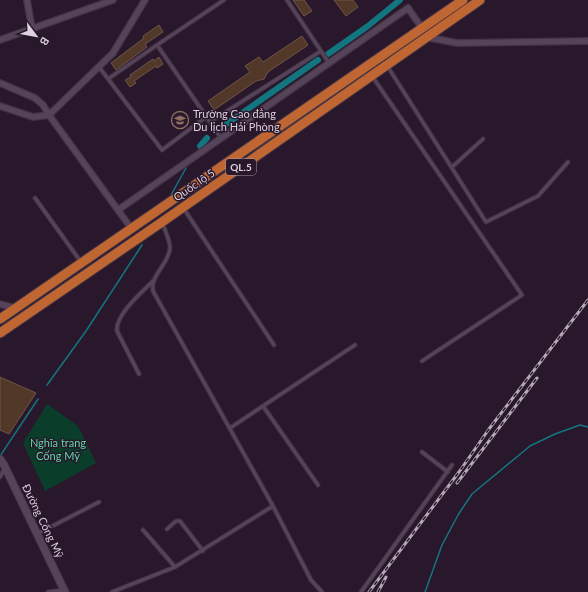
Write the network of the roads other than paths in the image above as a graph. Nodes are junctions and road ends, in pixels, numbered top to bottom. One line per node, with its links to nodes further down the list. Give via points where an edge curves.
1 (27, 0): 9 (street)
2 (113, 0): 9 (street)
3 (145, 0): 17 (street, via 113,53)
4 (224, 0): 13 (lane)
5 (287, 0): 14 (lane)
6 (463, 0): 8 (highway, Quốc lộ 5 / QL.5)
7 (480, 0): 10 (highway, Quốc lộ 5 / QL.5)
8 (422, 28): 15 (street, via 408,8); 33 (highway, Quốc lộ 5 / QL.5)
9 (32, 29): 11 (street)
10 (426, 37): 12 (street, via 457,43); 16 (highway, Quốc lộ 5 / QL.5)
11 (0, 40)
12 (588, 41)
13 (157, 45): 19 (lane); 23 (lane)
14 (320, 51): 15 (lane); 24 (lane)
15 (329, 63): 25 (street)
16 (387, 65): 18 (highway, Quốc lộ 5 / QL.5); 28 (lane)
17 (99, 67): 19 (lane); 22 (street)
18 (372, 76): 30 (highway, Quốc lộ 5 / QL.5); 42 (lane, via 522,295)
19 (108, 78): 23 (lane, via 162,150)
20 (0, 83): 22 (street, via 35,98)
21 (0, 106): 22 (street, via 33,117)
22 (49, 115): 31 (street)
23 (206, 117): 24 (lane)
24 (210, 122): 25 (lane)
25 (221, 138): 31 (street)
26 (483, 139): 28 (lane)
27 (568, 162): 28 (lane, via 538,196 486,222)
28 (452, 168)
29 (35, 198): 34 (lane)
30 (183, 208): 32 (highway, Quốc lộ 5 / QL.5); 40 (lane)
31 (118, 210): 33 (street)
32 (162, 222): 35 (lane, via 170,248 167,259); 39 (highway, Quốc lộ 5 / QL.5)
33 (131, 228): 34 (highway, Quốc lộ 5 / QL.5)
34 (81, 262): 37 (highway, Quốc lộ 5 / QL.5)
35 (155, 278): 43 (lane, via 120,317 116,327); 45 (lane, via 153,291)
36 (0, 304): 37 (street)
37 (15, 308): 38 (highway, Quốc lộ 5 / QL.5)
38 (0, 319)
39 (0, 333)
40 (274, 345)
41 (354, 345): 44 (lane)
42 (422, 361)
43 (139, 374)
44 (263, 406): 45 (lane); 51 (lane)
45 (230, 428): 53 (lane)
46 (422, 452): 49 (lane)
47 (3, 464): 50 (lane); 56 (street, Đường Cống Mỹ)
48 (452, 465): 49 (lane)
49 (448, 472): 63 (lane)
50 (0, 477)
51 (318, 486)
52 (99, 502): 56 (lane)
53 (273, 506): 57 (lane); 62 (lane, via 311,580)
54 (167, 529): 57 (lane, via 176,521 180,521)
55 (143, 530): 58 (lane)
56 (37, 534): 59 (street, Đường Cống Mỹ)
57 (202, 551): 58 (lane)
58 (175, 567): 61 (lane)
59 (64, 591): 60 (lane)
60 (48, 592)
61 (112, 592)
62 (322, 592)
63 (361, 592)

